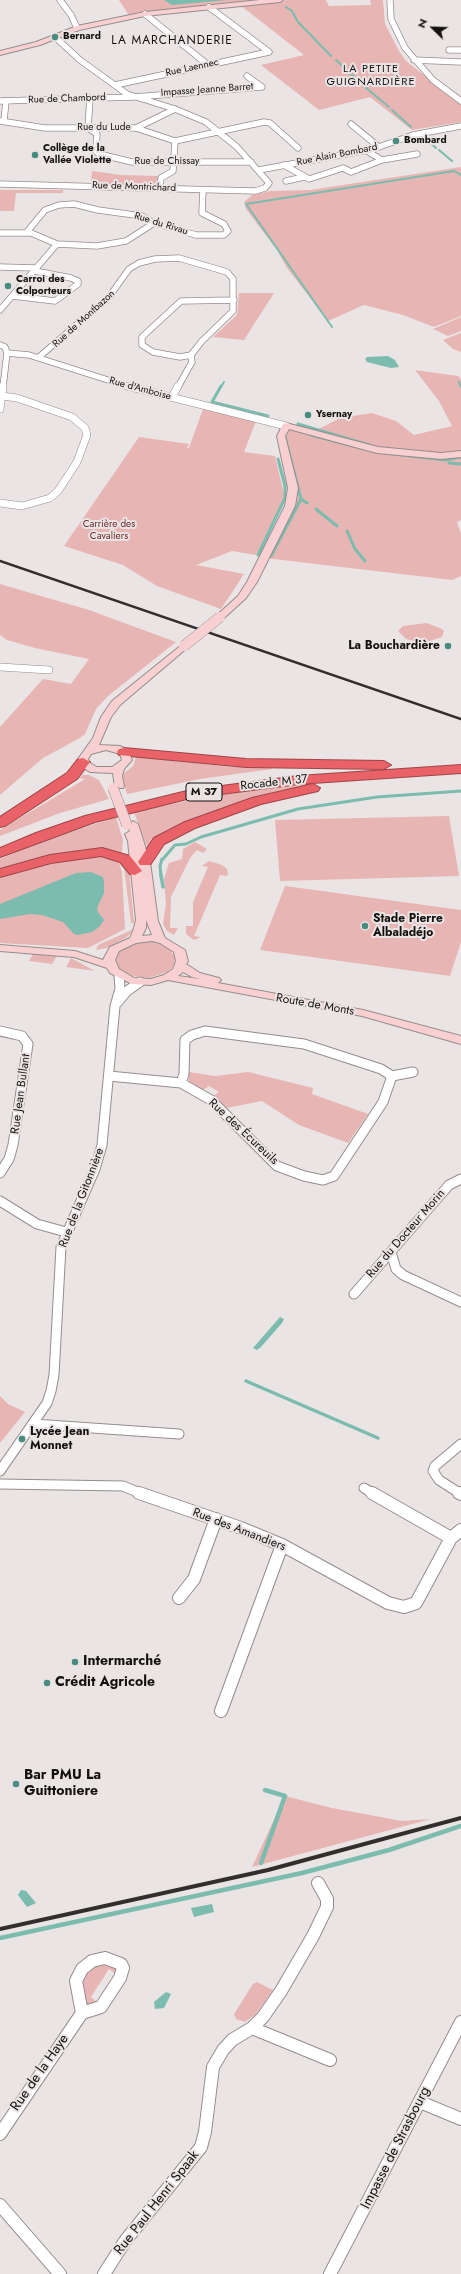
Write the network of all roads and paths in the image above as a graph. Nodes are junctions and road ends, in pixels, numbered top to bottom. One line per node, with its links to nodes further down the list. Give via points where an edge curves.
1 (60, 0): 6 (street)
2 (280, 0): 4 (street)
3 (390, 0): 11 (street, via 391,19 395,30 404,48)
4 (209, 7): 5 (street); 13 (street, Rue Laennec, via 269,52)
5 (146, 14): 6 (street); 13 (street)
6 (77, 28): 7 (street)
7 (56, 37): 10 (street); 15 (street, via 80,60)
8 (449, 50): 9 (street)
9 (461, 50)
10 (0, 53)
11 (414, 60): 12 (street); 19 (street, via 433,80)
12 (461, 62)
13 (208, 65): 15 (street, Rue Laennec)
14 (248, 76): 16 (street, Impasse Jeanne Barret, via 262,87)
15 (115, 85): 16 (street)
16 (134, 97): 17 (street, Rue de Chambord); 20 (street)
17 (90, 98): 18 (street, Rue de Chambord); 25 (street)
18 (3, 101): 21 (street)
19 (461, 101)
20 (175, 109): 26 (street); 27 (street, via 206,122)
21 (2, 120): 25 (street, Rue du Lude, via 45,128)
22 (351, 124): 30 (street)
23 (461, 126): 24 (street, Rue Alain Bombard)
24 (452, 127): 28 (street); 30 (street, Rue Alain Bombard, via 413,135)
25 (88, 128): 26 (street, Rue du Lude); 35 (street, Rue de Chissay, via 97,134 96,152 99,154 129,162)
26 (136, 128): 29 (street, Rue du Lude)
27 (220, 132): 29 (street); 31 (street, via 270,123); 36 (street)
28 (461, 134)
29 (175, 141): 35 (street)
30 (379, 147): 32 (street, Rue Alain Bombard)
31 (298, 148)
32 (366, 150): 34 (street); 37 (street, Rue Alain Bombard)
33 (417, 154): 34 (street)
34 (382, 160): 39 (street, via 351,172 343,168 308,180)
35 (174, 162): 36 (street, Rue de Chissay); 42 (street, via 173,171 161,179)
36 (252, 162): 38 (street)
37 (284, 165): 38 (street, Rue Alain Bombard); 39 (street)
38 (259, 170): 43 (street, Rue de Montrichard, via 269,183 267,187 255,191)
39 (304, 177): 40 (street)
40 (286, 181)
41 (0, 184): 42 (street, Rue de Montrichard)
42 (160, 188): 43 (street, Rue de Montrichard)
43 (203, 190): 44 (street, Rue du Rivau, via 202,213 224,224 228,230 226,234 200,236)
44 (154, 222): 46 (street, Rue du Rivau, via 138,215 79,205 62,205 43,212); 47 (street, via 132,238 113,244)
45 (0, 233): 46 (street)
46 (26, 233): 47 (street, via 38,235)
47 (57, 244): 49 (street)
48 (0, 267): 49 (street)
49 (36, 270): 50 (street); 50 (street, via 70,278 78,281 78,284 55,301)
50 (13, 296): 52 (street)
51 (234, 300): 55 (street, Rue de Montbazon, via 234,309 229,317 202,341); 55 (street, via 181,301 146,332 141,340 143,347 153,352 180,357); 56 (street, Rue de Montbazon, via 233,277 227,272 184,259 160,258 144,261 129,269 113,293)
52 (1, 307)
53 (0, 345): 54 (street, via 5,347)
54 (7, 353): 56 (street, Rue d'Amboise); 57 (street)
55 (191, 355): 58 (street, Rue de Montbazon, via 192,362)
56 (39, 357): 58 (street, Rue d'Amboise)
57 (2, 396): 59 (street); 62 (street, via 17,398 72,417 85,428 87,435 85,446 74,467 58,491 50,498 22,506)
58 (172, 398): 60 (street, Rue d'Amboise)
59 (0, 409)
60 (286, 426): 61 (street, via 377,450 441,456); 65 (street, bridge, via 281,436 293,488 290,506 252,582 241,598 220,617)
61 (461, 454)
62 (0, 502)
63 (0, 667): 64 (street)
64 (49, 670)
65 (136, 685): 66 (street, via 124,694 110,711); 67 (street, via 109,723 109,738)
66 (91, 749): 67 (street, via 101,747); 69 (street, via 84,755)
67 (120, 750): 70 (highway, via 246,763); 71 (street, via 127,760)
68 (461, 761): 70 (highway, Rocade M 37 / M 37)
69 (83, 762): 73 (street, via 89,768); 76 (highway, via 72,776)
70 (390, 765): 77 (highway, Rocade M 37 / M 37, via 259,776 169,790 83,812)
71 (119, 768): 73 (street); 75 (street)
72 (461, 769): 74 (highway, Rocade M 37 / M 37)
73 (99, 771): 75 (street)
74 (417, 772): 78 (highway, Rocade M 37 / M 37, via 292,781 191,794 95,818); 79 (highway, via 310,788 239,806 167,836 154,846)
75 (116, 787): 79 (street, bridge, via 130,825)
76 (0, 824)
77 (0, 842)
78 (0, 853)
79 (140, 867): 80 (highway, via 102,852 50,859); 81 (street, via 140,928); 82 (street, via 152,921)
80 (0, 873)
81 (134, 940): 82 (street); 84 (street)
82 (160, 940): 87 (street, via 179,950 182,956)
83 (0, 948): 85 (street)
84 (114, 949): 85 (street); 86 (street)
85 (75, 954): 86 (street)
86 (111, 966): 88 (street)
87 (181, 966): 89 (street); 93 (street, Route de Monts, via 210,979 366,1006)
88 (119, 975): 90 (street); 91 (street, Rue de la Gitonnière, via 120,989)
89 (168, 977): 90 (street); 94 (street, Route de Monts, via 356,1012)
90 (140, 982): 91 (street, via 127,991)
91 (115, 1006): 96 (street, Rue de la Gitonnière)
92 (0, 1031): 99 (street, Rue Jean Bullant, via 22,1036 28,1044 13,1145)
93 (461, 1034)
94 (461, 1040)
95 (413, 1072): 97 (street)
96 (109, 1076): 98 (street, Rue des Écureuils); 102 (street, Rue de la Gitonnière, via 99,1158)
97 (392, 1076): 98 (street, via 381,1069 304,1044 205,1031 185,1040 184,1074); 98 (street, Rue des Écureuils, via 383,1102 334,1176 323,1180 277,1166 211,1100)
98 (181, 1083)
99 (0, 1173)
100 (461, 1179): 103 (street, Rue du Docteur Morin, via 449,1185)
101 (0, 1201): 102 (street, via 37,1224)
102 (66, 1232): 106 (street, Rue de la Gitonnière, via 61,1247 54,1375 47,1404)
103 (391, 1252): 104 (street, Rue du Docteur Morin); 105 (street, via 396,1269 403,1275)
104 (354, 1294)
105 (461, 1302)
106 (34, 1424): 107 (street); 109 (street, Rue de la Gitonnière)
107 (179, 1434)
108 (461, 1444): 112 (street, via 433,1470 439,1480)
109 (0, 1471)
110 (0, 1484): 113 (street, Rue des Amandiers, via 123,1486 156,1500)
111 (364, 1488): 115 (street)
112 (461, 1494)
113 (216, 1519): 116 (street, Rue des Amandiers); 117 (street, via 194,1579)
114 (461, 1530): 115 (street, Rue des Amandiers)
115 (451, 1538): 116 (street, Rue des Amandiers, via 420,1597 411,1606 404,1607 388,1603)
116 (282, 1545): 118 (street)
117 (179, 1598)
118 (221, 1711)
119 (318, 1883): 122 (street, Rue Paul Henri Spaak, via 327,1899 327,1907 281,1991)
120 (82, 2013): 120 (street, via 102,2007 120,1978 123,1968 121,1964 105,1958 92,1961 82,1969 76,1981); 126 (street, Rue de la Haye)
121 (461, 2022): 124 (street, Impasse de Strasbourg)
122 (252, 2028): 123 (street); 129 (street, Rue Paul Henri Spaak, via 232,2040 213,2067 205,2132 199,2151 125,2241)
123 (330, 2060)
124 (420, 2102): 125 (street); 130 (street, Impasse de Strasbourg)
125 (461, 2120)
126 (0, 2134)
127 (0, 2205): 128 (street)
128 (60, 2274)
129 (104, 2274)
130 (330, 2274)

